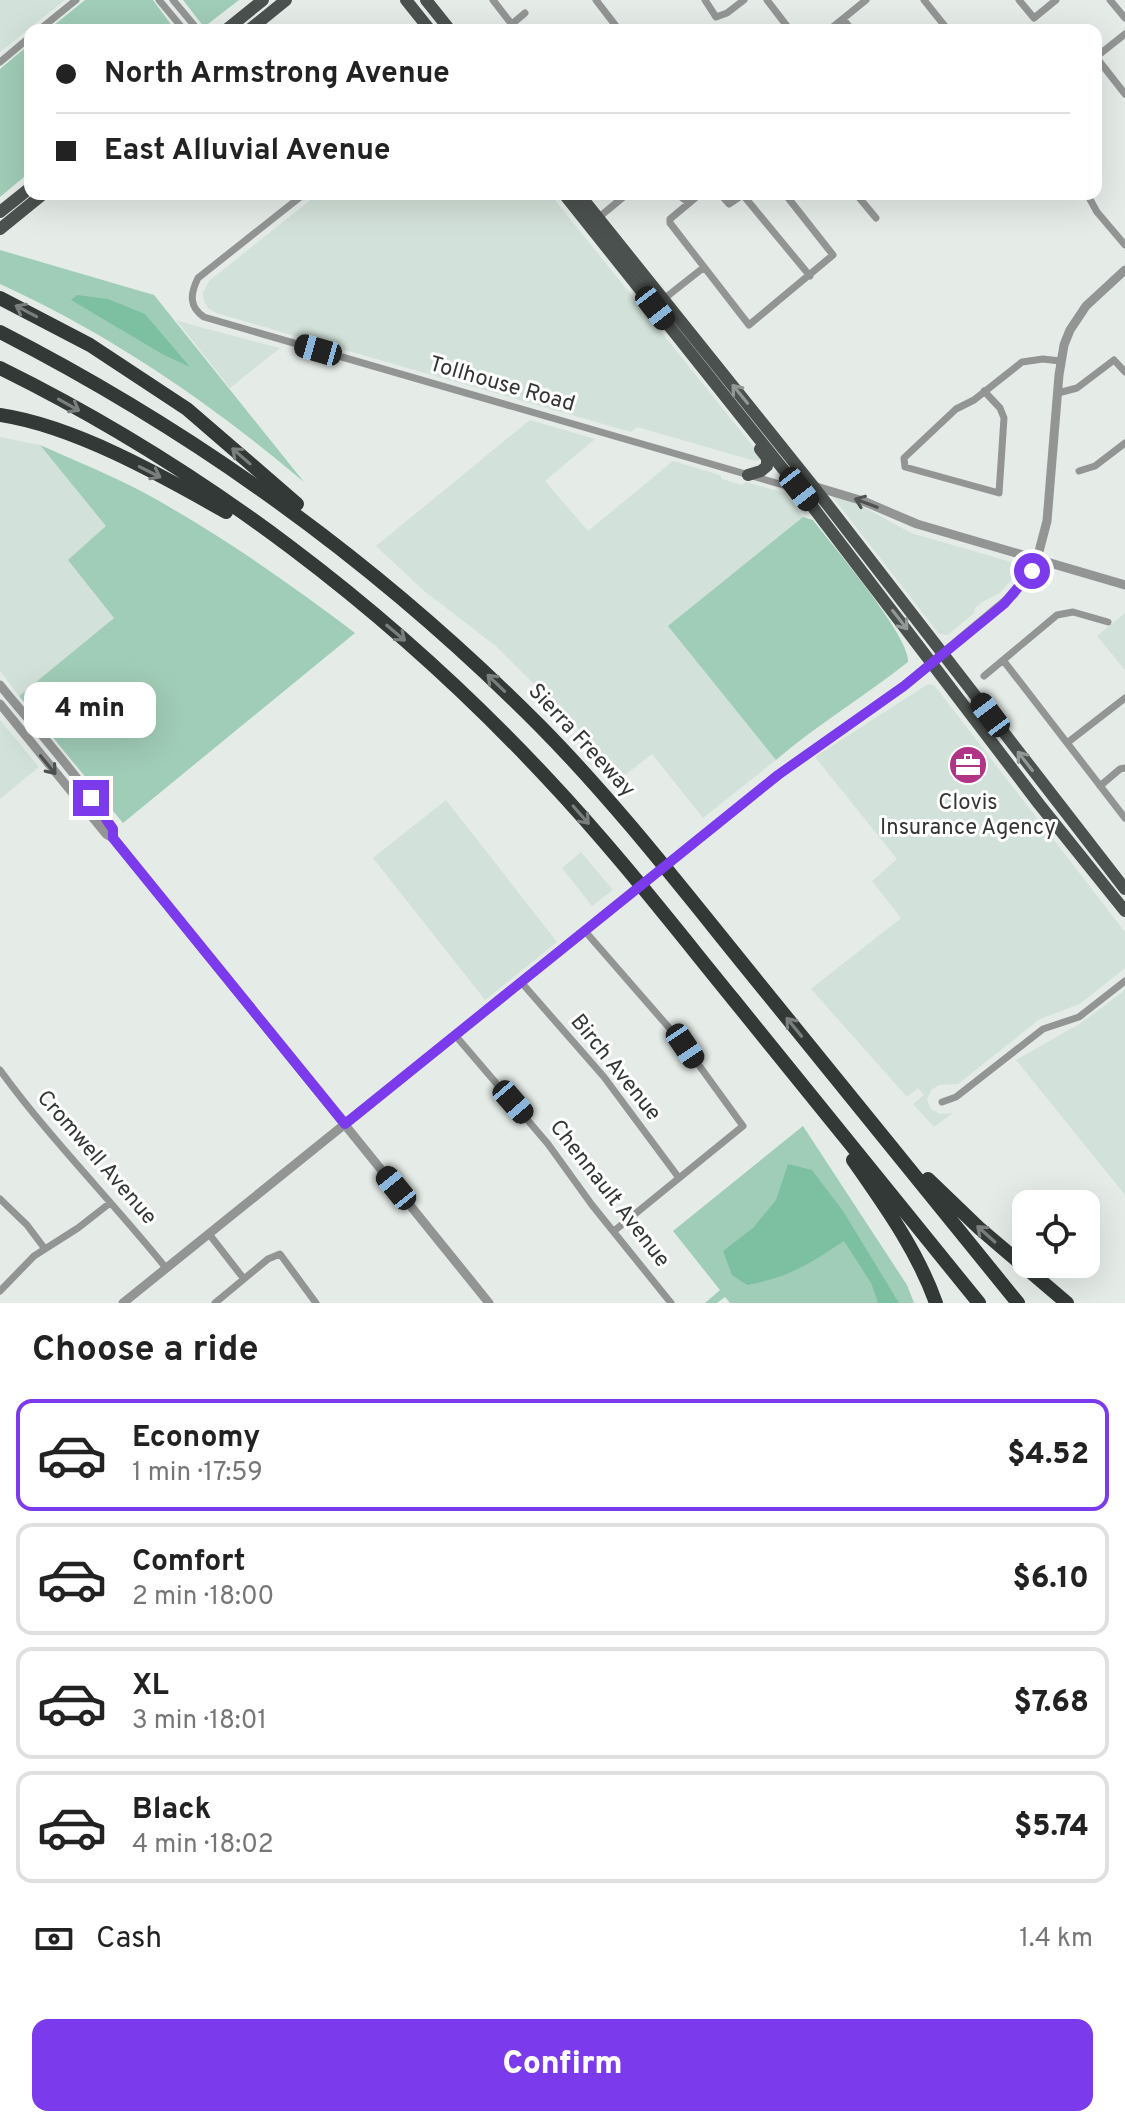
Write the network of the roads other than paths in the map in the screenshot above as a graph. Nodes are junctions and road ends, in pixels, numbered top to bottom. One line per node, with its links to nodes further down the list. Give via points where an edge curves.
1 (76, 0): 21 (street)
2 (159, 0): 22 (street)
3 (173, 0): 23 (street)
4 (263, 0): 24 (main road)
5 (286, 0): 25 (main road)
6 (406, 0): 26 (main road)
7 (426, 0): 27 (main road)
8 (493, 0): 28 (street)
9 (596, 0): 30 (street)
10 (705, 0): 11 (street, via 716,17)
11 (744, 0)
12 (767, 0): 31 (street)
13 (866, 0): 20 (street)
14 (924, 0): 34 (street)
15 (1019, 0): 16 (street, via 1034,18)
16 (1056, 0)
17 (1110, 0): 19 (street)
18 (525, 13): 29 (street)
19 (1125, 18)
20 (843, 19): 32 (street); 33 (street)
21 (46, 24)
22 (179, 24)
23 (193, 24)
24 (233, 24)
25 (256, 24)
26 (425, 24)
27 (445, 24)
28 (508, 24)
29 (514, 24)
30 (614, 24)
31 (785, 24)
32 (837, 24)
33 (847, 24)
34 (943, 24)
35 (1125, 34): 37 (street)
36 (24, 42): 38 (street)
37 (1102, 52)
38 (0, 62)
39 (1102, 65): 40 (street)
40 (1125, 94)
41 (24, 193): 56 (main road)
42 (36, 200): 59 (main road)
43 (296, 200): 77 (street, Tollhouse Road, via 198,278 192,290 197,313)
44 (570, 200): 58 (main road)
45 (576, 200): 58 (main road)
46 (582, 200): 58 (main road)
47 (620, 200): 58 (street)
48 (685, 200): 55 (street)
49 (687, 200): 55 (street)
50 (693, 200): 55 (street)
51 (748, 200): 63 (street)
52 (790, 200): 63 (street, via 833,255)
53 (861, 200): 57 (street)
54 (1090, 200): 60 (street)
55 (689, 203): 61 (street, via 670,223)
56 (0, 212)
57 (876, 218)
58 (594, 222): 65 (main road); 73 (main road)
59 (0, 229)
60 (1125, 245)
61 (703, 268): 63 (street, via 749,325); 65 (street)
62 (1125, 270): 67 (street, via 1077,317)
63 (810, 276)
64 (0, 298): 80 (highway, one-way to 64, via 187,409 90,345)
65 (665, 298): 75 (main road, one-way to 65)
66 (0, 332): 80 (highway, Sierra Freeway, via 184,435)
67 (1060, 361): 70 (street, via 1022,362); 71 (street)
68 (2, 369): 84 (highway, one-way to 84, via 186,475)
69 (1125, 372): 71 (street, via 1114,360 1077,388)
70 (984, 391): 70 (street, via 1004,418 999,493 905,467 904,458 938,425)
71 (1058, 393): 81 (street, via 1047,521)
72 (0, 415): 84 (highway, one-way to 84, via 76,436 207,501)
73 (749, 426): 75 (main road, via 783,462); 77 (main road, via 767,462 761,471); 79 (main road)
74 (1125, 443): 76 (street, via 1095,466)
75 (795, 463): 78 (main road)
76 (1079, 471)
77 (748, 475): 79 (street, Tollhouse Road)
78 (813, 486): 81 (street, one-way to 78); 82 (main road)
79 (799, 489): 82 (main road, via 810,494 878,581); 88 (main road, one-way to 88)
80 (340, 546): 107 (highway, Sierra Freeway, one-way to 80, via 568,755 458,647)
81 (1037, 559): 83 (street); 86 (street, via 1014,594)
82 (888, 582): 86 (main road)
83 (1125, 585)
84 (361, 604): 109 (highway, one-way to 109, via 447,679 574,806)
85 (1108, 622): 87 (street, via 1073,612 1057,615)
86 (943, 654): 88 (street); 99 (main road, one-way to 86)
87 (1003, 660): 89 (street); 93 (street)
88 (932, 663): 97 (main road); 102 (street, via 778,775)
89 (984, 676)
90 (0, 685): 98 (street, via 91,798 113,829)
91 (1125, 698): 93 (street)
92 (0, 704): 98 (street, one-way to 98)
93 (1067, 743): 95 (street)
94 (1125, 768): 95 (street)
95 (1100, 786): 96 (street)
96 (1125, 818)
97 (1052, 820): 100 (main road); 101 (main road)
98 (113, 838): 110 (street)
99 (1125, 889)
100 (1125, 898)
101 (1125, 911)
102 (584, 930): 104 (street); 111 (street, via 685,1046 743,1126)
103 (1125, 981): 108 (street, via 1079,1017 1043,1029 956,1097)
104 (521, 982): 105 (street); 111 (street, Birch Avenue, via 594,1065)
105 (455, 1035): 110 (street); 114 (street, Chennault Avenue)
106 (0, 1070): 113 (street, Cromwell Avenue)
107 (843, 1087): 127 (highway, Sierra Freeway); 128 (highway, one-way to 107, via 948,1199)
108 (942, 1102)
109 (825, 1112): 125 (highway, via 902,1231); 126 (highway)
110 (345, 1124): 115 (street); 123 (street)
111 (679, 1178): 114 (street)
112 (0, 1199): 116 (street)
113 (110, 1203): 116 (street); 117 (street, Cromwell Avenue)
114 (614, 1231): 124 (street, Chennault Avenue)
115 (209, 1234): 117 (street); 118 (street)
116 (45, 1249): 119 (street)
117 (166, 1268): 120 (street)
118 (244, 1279): 121 (street); 122 (street, via 280,1254)
119 (0, 1291)
120 (123, 1303)
121 (215, 1303)
122 (316, 1303)
123 (489, 1303)
124 (671, 1303)
125 (936, 1303)
126 (979, 1303)
127 (1018, 1303)
128 (1067, 1303)

